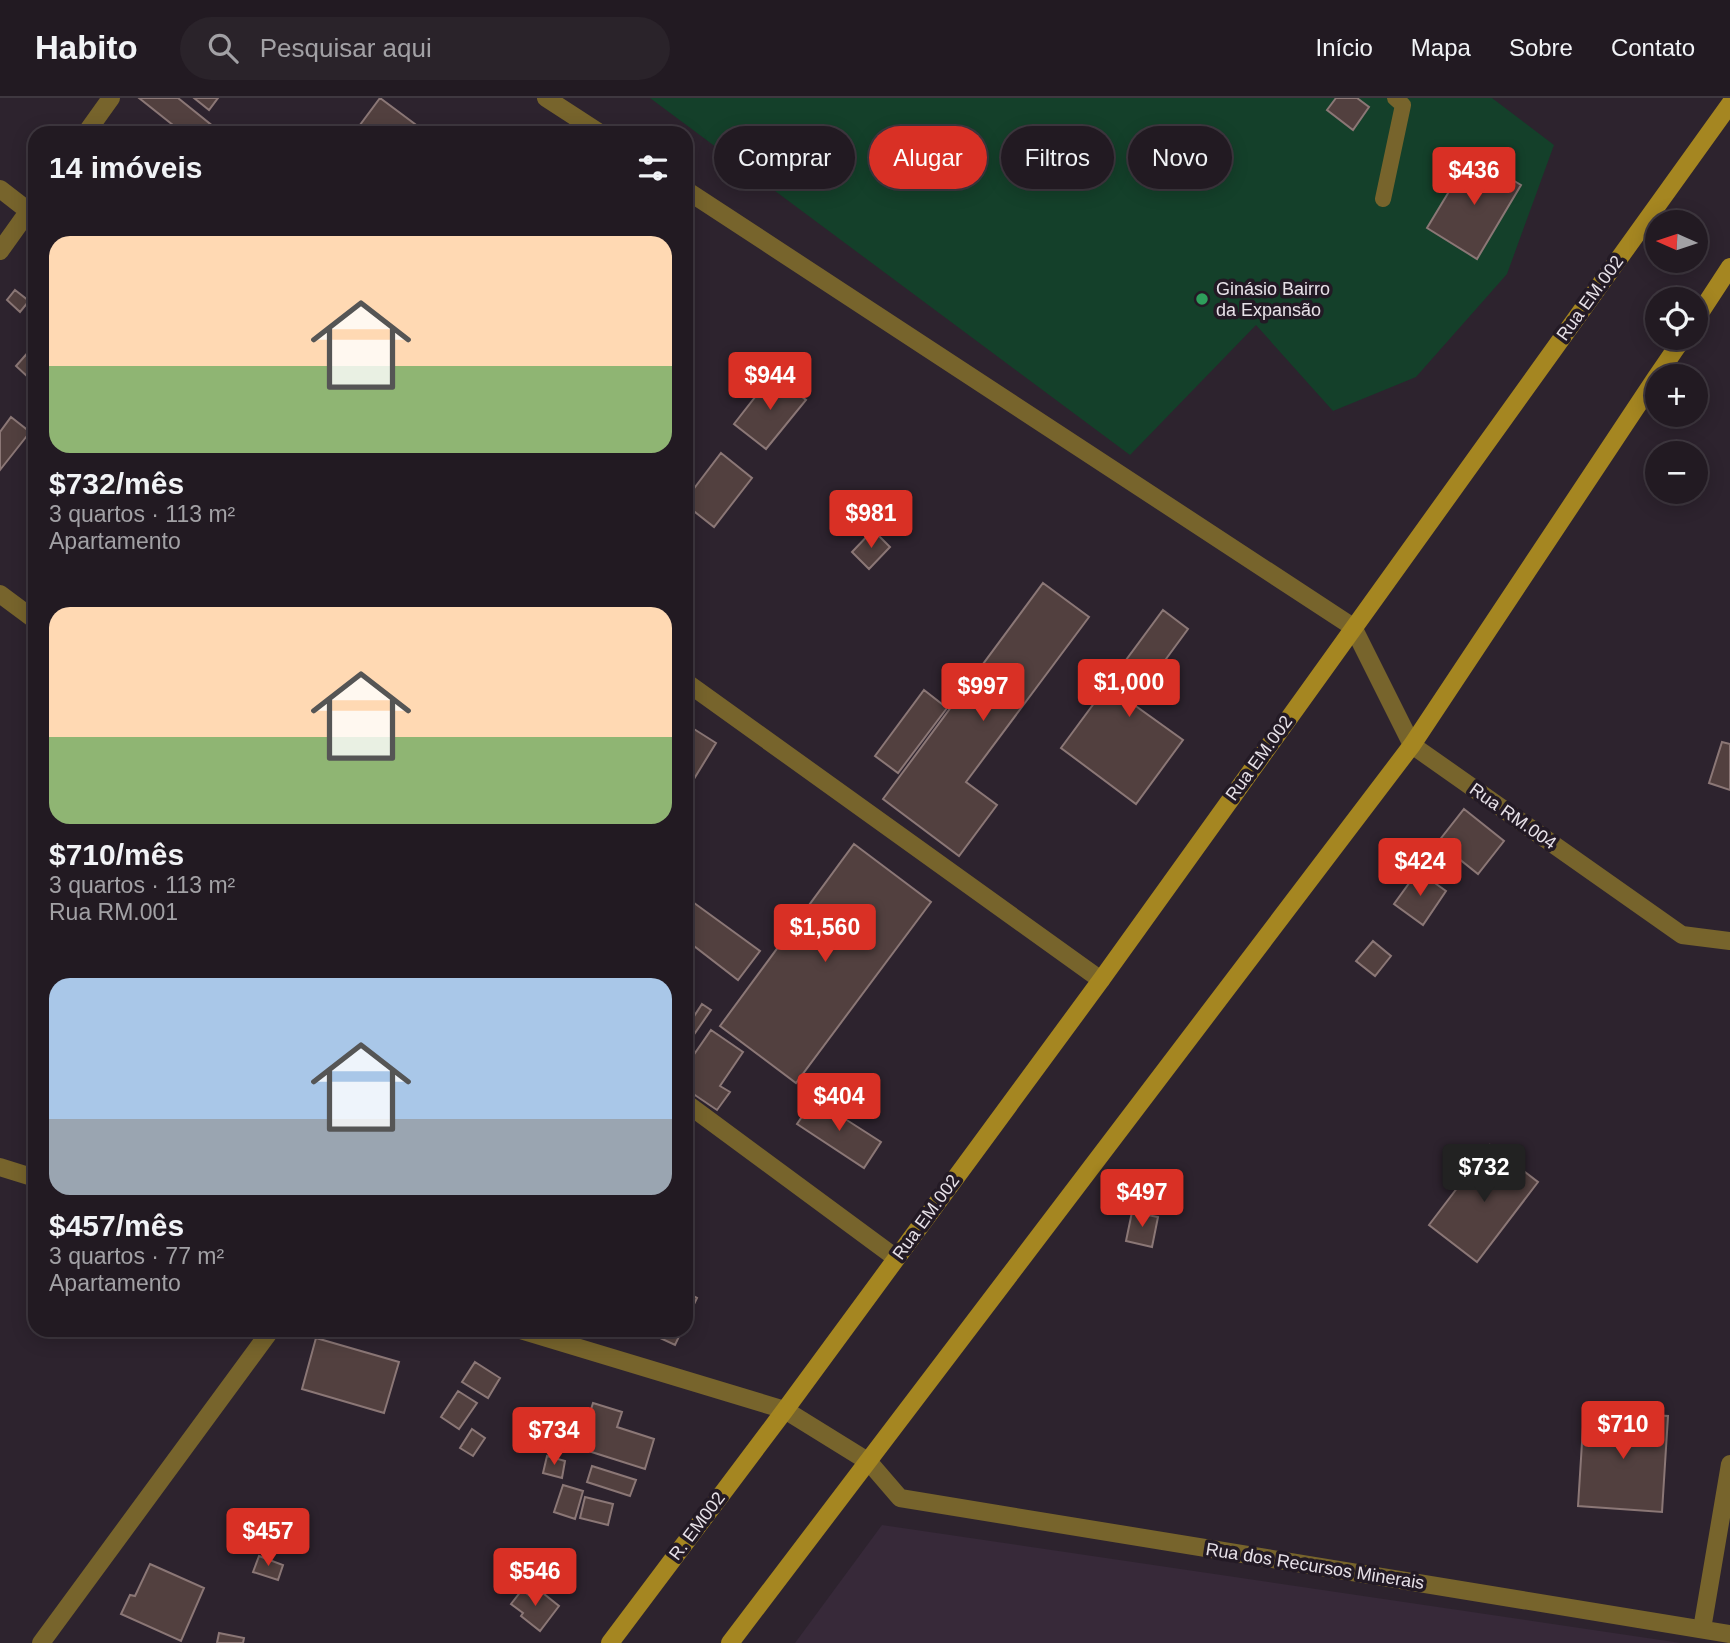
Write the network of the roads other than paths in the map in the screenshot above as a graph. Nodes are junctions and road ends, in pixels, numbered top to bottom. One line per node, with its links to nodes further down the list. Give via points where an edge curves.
1 (111, 98): 5 (street)
2 (547, 98): 6 (street)
3 (1395, 98): 9 (lane, via 1403,105)
4 (1730, 104): 18 (street, Rua EM.002)
5 (91, 126)
6 (589, 126)
7 (0, 189): 10 (street)
8 (693, 195): 18 (street)
9 (1383, 199)
10 (28, 206)
11 (28, 215): 12 (street)
12 (0, 251)
13 (1730, 267): 14 (street)
14 (1708, 300)
15 (1645, 394): 20 (street)
16 (0, 594): 17 (street)
17 (28, 615)
18 (1353, 627): 20 (street, Rua RM.004); 22 (street, Rua EM.002)
19 (693, 687): 22 (street)
20 (1412, 745): 21 (street, Rua RM.004, via 1682,935); 30 (street)
21 (1730, 941)
22 (1101, 980): 26 (street, Rua EM.002)
23 (693, 1107): 26 (street)
24 (0, 1167): 25 (street)
25 (28, 1176)
26 (896, 1258): 29 (street, Rua EM.002)
27 (266, 1337): 34 (street)
28 (543, 1337): 29 (street)
29 (785, 1410): 30 (street); 35 (street, R. EM002)
30 (869, 1462): 32 (street, Rua dos Recursos Minerais, via 900,1499); 36 (street)
31 (1730, 1464): 32 (street)
32 (1702, 1629): 33 (street, Rua dos Recursos Minerais)
33 (1730, 1634)
34 (41, 1643)
35 (610, 1643)
36 (730, 1643)

